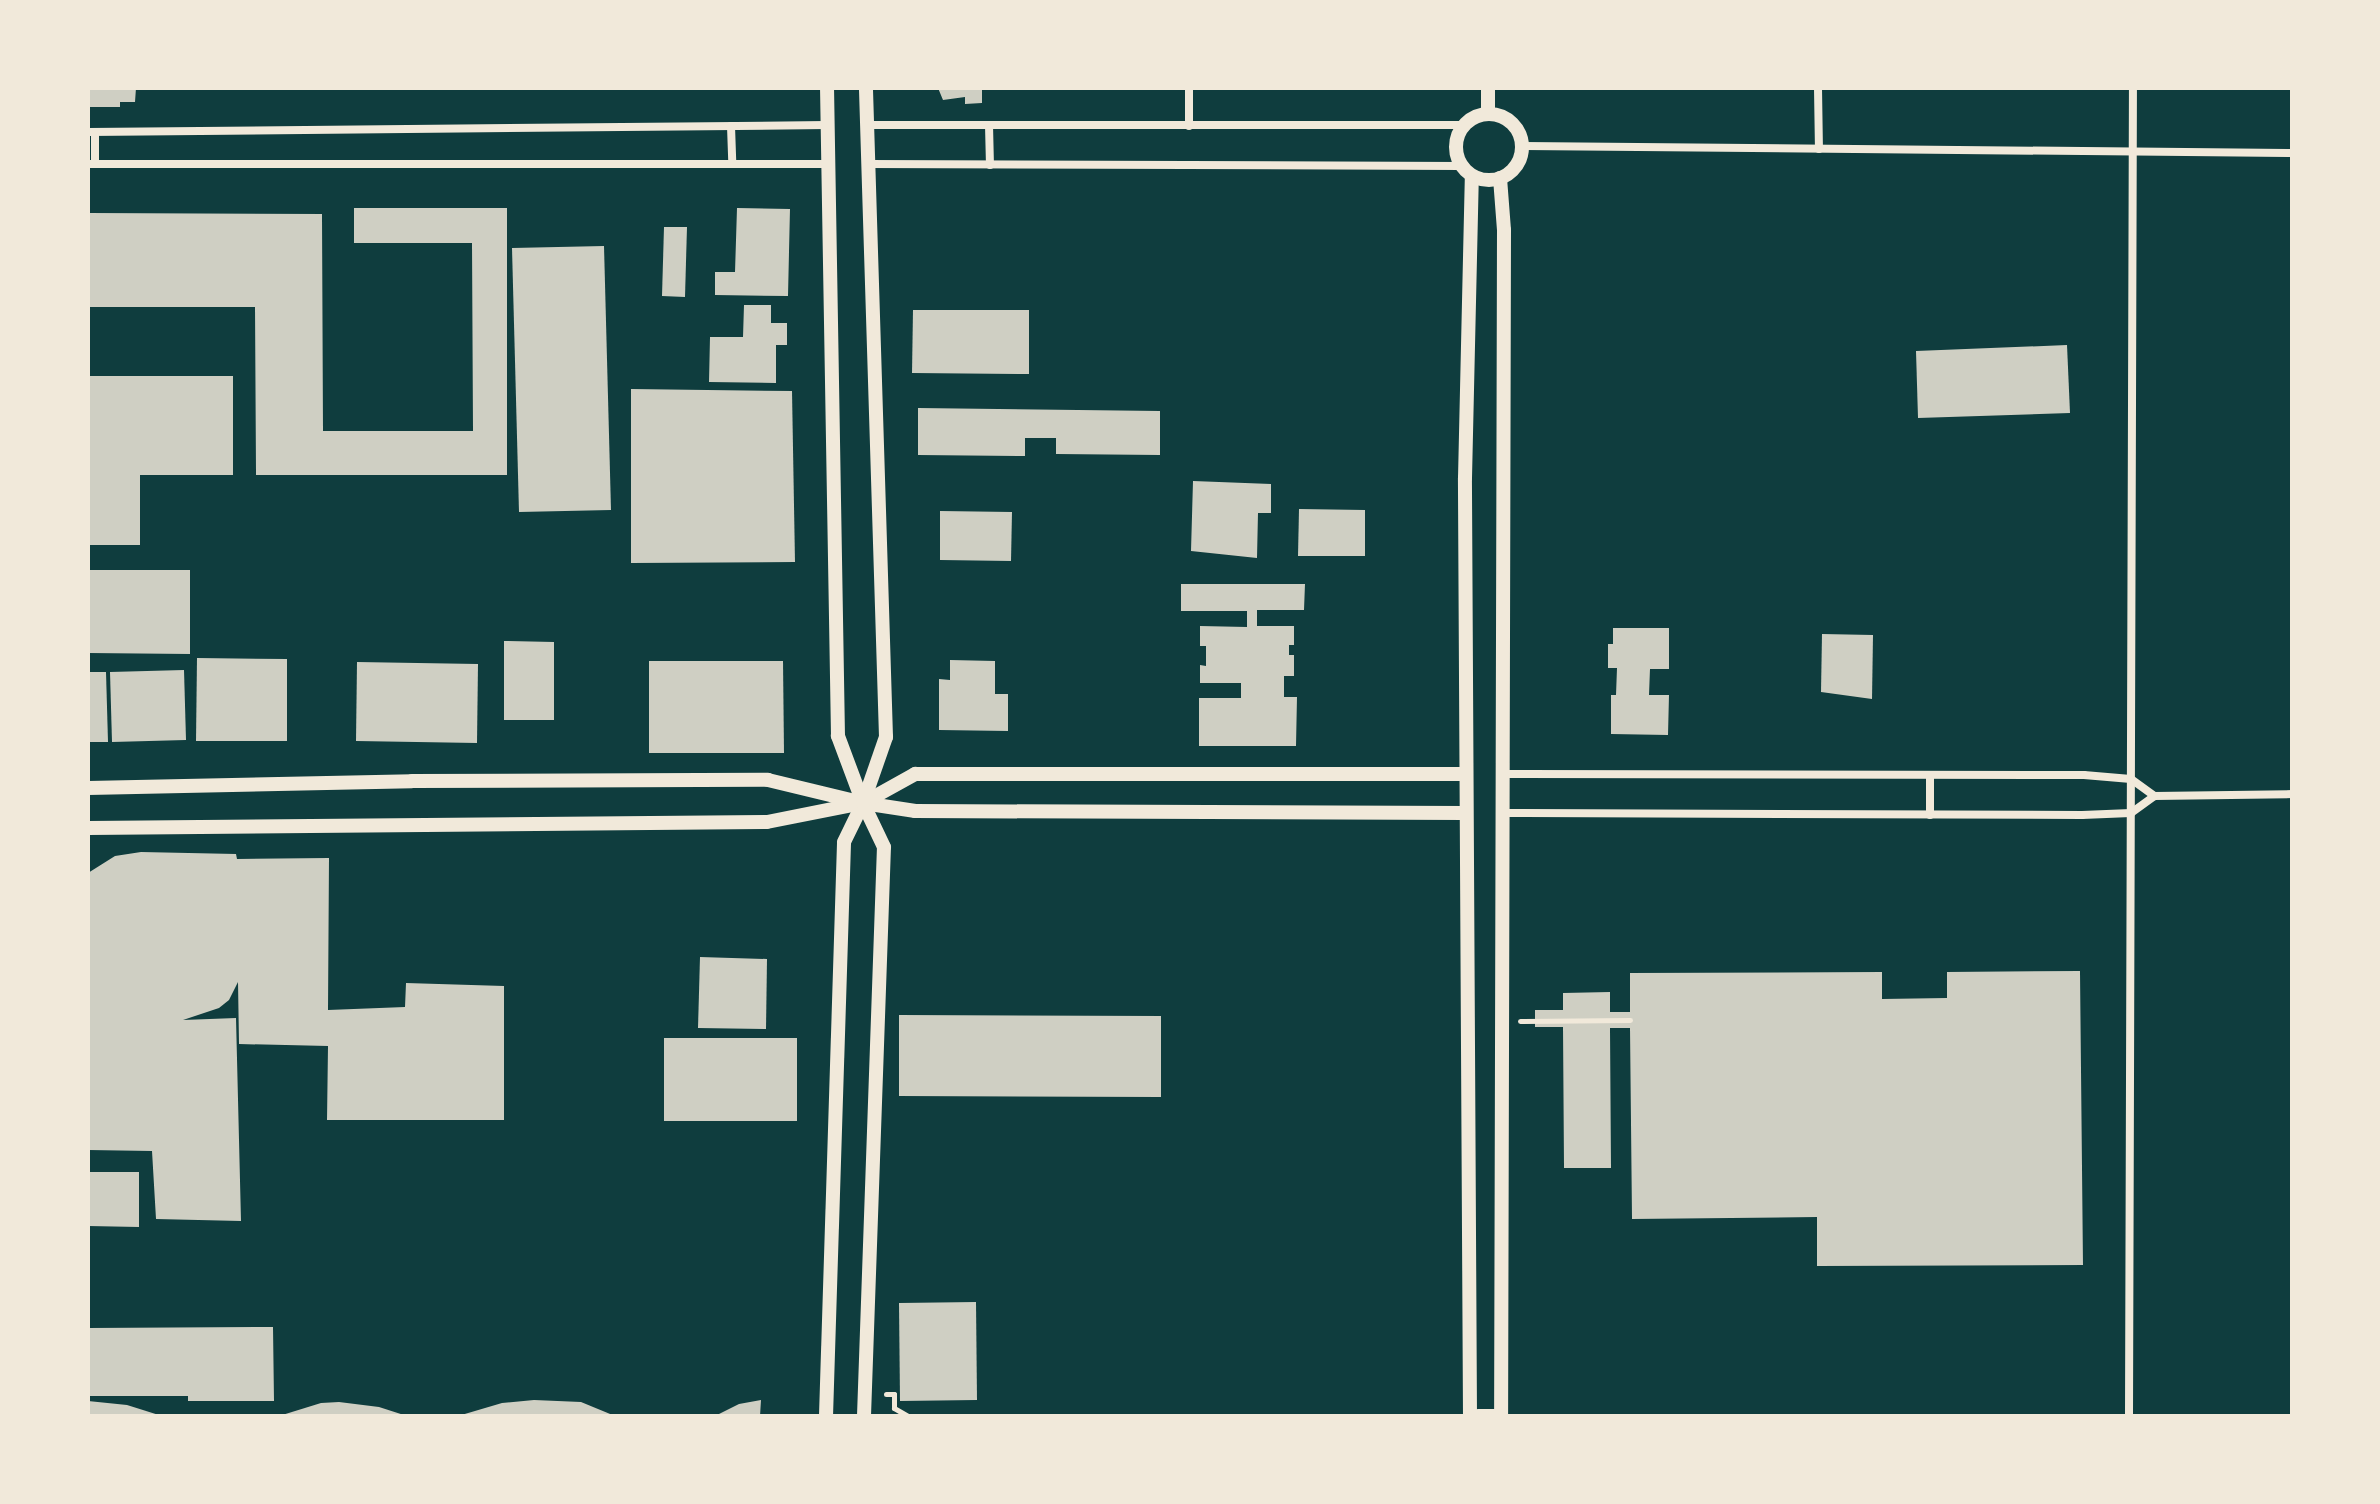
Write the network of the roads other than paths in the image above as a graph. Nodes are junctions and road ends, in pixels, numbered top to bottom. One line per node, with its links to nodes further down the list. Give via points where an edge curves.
1 (827, 88): 8 (street)
2 (866, 88): 9 (street)
3 (1189, 88): 13 (street)
4 (1488, 88): 7 (street)
5 (1818, 88): 16 (street)
6 (2133, 88): 17 (street)
7 (1488, 113): 11 (street); 15 (street, via 1512,122)
8 (827, 125): 12 (street); 21 (street)
9 (866, 125): 10 (street); 22 (street)
10 (989, 125): 13 (street); 23 (street)
11 (1462, 125): 13 (street); 24 (street, via 1457,153)
12 (731, 126): 14 (street); 20 (street)
13 (1189, 126)
14 (91, 132): 19 (street)
15 (1523, 146): 16 (street); 25 (street, via 1521,160)
16 (1819, 149): 17 (street)
17 (2134, 151): 18 (street); 29 (street)
18 (2292, 153)
19 (92, 164): 20 (street)
20 (732, 164): 21 (street)
21 (827, 164): 33 (street, via 838,736)
22 (866, 164): 23 (street); 33 (street, via 886,737)
23 (990, 165): 24 (street)
24 (1467, 171): 25 (street, via 1486,180); 26 (street)
25 (1500, 178): 27 (street)
26 (1465, 774): 33 (street, via 915,774); 34 (street)
27 (1503, 774): 28 (street); 35 (street)
28 (1930, 775): 29 (street); 37 (street)
29 (2131, 779): 32 (street); 36 (street)
30 (88, 788): 33 (street, via 768,780)
31 (2292, 794): 32 (street)
32 (2154, 796): 36 (street)
33 (863, 803): 34 (street, via 915,811); 38 (street, via 767,822); 39 (street, via 844,842); 40 (street, via 884,847)
34 (1465, 813): 41 (street)
35 (1503, 813): 37 (street); 43 (street)
36 (2131, 813): 37 (street); 44 (street)
37 (1930, 815)
38 (88, 828)
39 (826, 1416)
40 (864, 1416)
41 (1470, 1416)
42 (1478, 1416): 43 (street)
43 (1501, 1416)
44 (2129, 1416)

